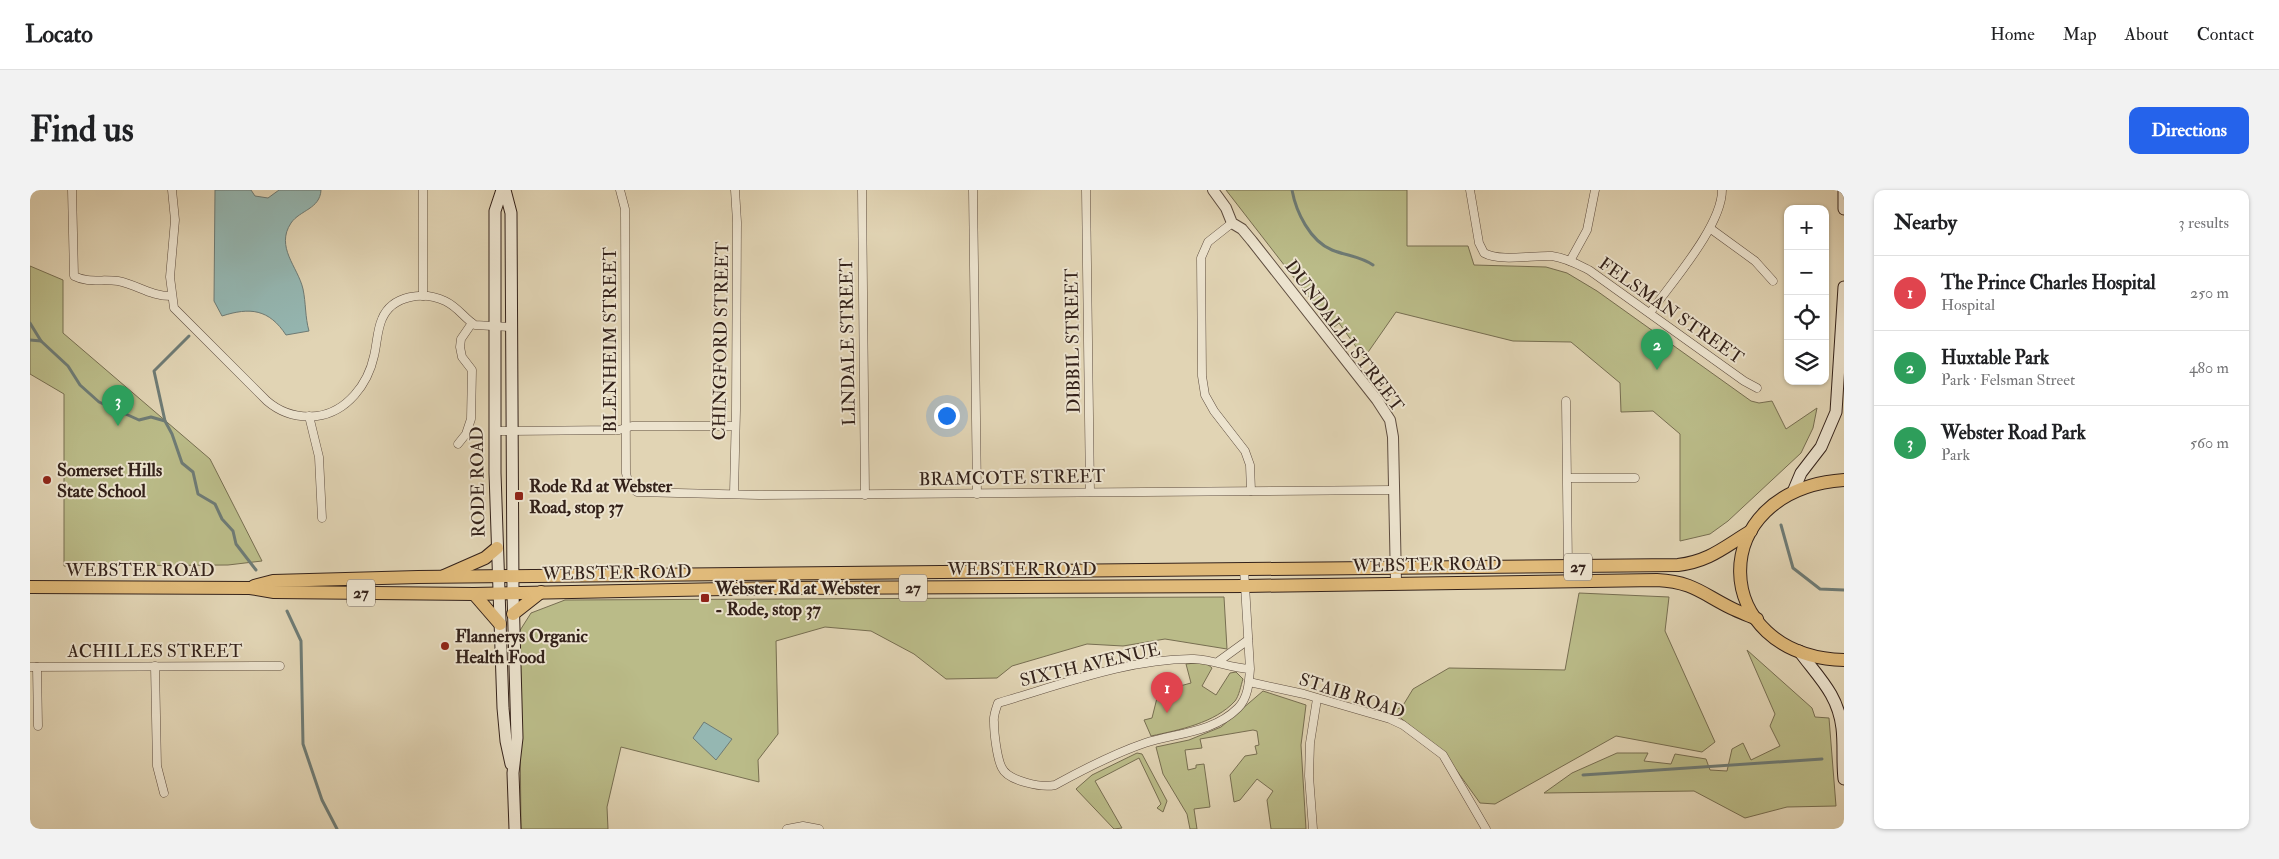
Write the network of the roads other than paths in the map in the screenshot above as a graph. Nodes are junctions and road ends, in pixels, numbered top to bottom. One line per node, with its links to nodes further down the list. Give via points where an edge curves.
1 (72, 190): 21 (street, via 74,276 83,280 116,281 155,295)
2 (172, 190): 21 (street, via 175,220)
3 (423, 190): 22 (street)
4 (504, 190): 25 (main road, RODE ROAD, via 495,211); 26 (main road, RODE ROAD, via 511,213)
5 (620, 190): 31 (street, BLENHEIM STREET, via 625,217)
6 (735, 190): 30 (street, CHINGFORD STREET)
7 (862, 190): 45 (street, LINDALE STREET)
8 (973, 190): 44 (street)
9 (1086, 190): 41 (street, DIBBIL STREET)
10 (1213, 190): 16 (street, DUNDALLI STREET)
11 (1470, 190): 18 (street, FELSMAN STREET, via 1479,243 1484,253 1501,257 1555,256)
12 (1595, 190): 18 (street, via 1587,230)
13 (1722, 190): 17 (street, via 1719,213)
14 (1844, 190): 15 (main road)
15 (1844, 209)
16 (1232, 223): 39 (street, DUNDALLI STREET, via 1252,240 1386,412 1393,437); 40 (street, via 1208,242 1200,258 1202,376 1205,395 1214,411 1245,451 1250,465)
17 (1711, 229): 19 (street, via 1755,261); 23 (street)
18 (1570, 261): 23 (street, FELSMAN STREET, via 1589,270)
19 (1773, 281)
20 (1844, 287): 42 (main road, via 1836,412 1821,447 1801,473)
21 (171, 296): 29 (street, via 177,312 267,401 283,411)
22 (423, 296): 24 (street, via 451,304); 29 (street, via 398,301 384,315 369,374 354,396 329,413)
23 (1650, 313): 27 (street, FELSMAN STREET)
24 (472, 323): 25 (street); 34 (street, via 461,339 460,347 462,357 472,370 471,419)
25 (495, 327): 26 (street); 32 (main road, RODE ROAD)
26 (511, 327): 33 (main road, RODE ROAD)
27 (1757, 388)
28 (1566, 401): 35 (street)
29 (309, 416): 46 (street, via 319,457)
30 (735, 426): 31 (street); 43 (street, CHINGFORD STREET)
31 (625, 428): 33 (street); 38 (street, BLENHEIM STREET, via 627,479)
32 (495, 431): 33 (street); 48 (main road, RODE ROAD)
33 (511, 431): 54 (main road, RODE ROAD)
34 (458, 444)
35 (1568, 478): 36 (street); 49 (street)
36 (1635, 478)
37 (1844, 480): 42 (main road, 27)
38 (631, 489): 43 (street, BRAMCOTE STREET, via 640,492)
39 (1394, 490): 40 (street, BRAMCOTE STREET); 50 (street, DUNDALLI STREET)
40 (1251, 491): 41 (street, BRAMCOTE STREET)
41 (1090, 492): 44 (street, BRAMCOTE STREET)
42 (1793, 492): 47 (main road, 27, via 1768,509)
43 (734, 493): 45 (street, BRAMCOTE STREET)
44 (976, 494): 45 (street, BRAMCOTE STREET)
45 (865, 495)
46 (322, 518)
47 (1751, 531): 49 (main road, WEBSTER ROAD / 27, via 1716,554 1687,564); 64 (main road, via 1740,557 1739,575 1746,603)
48 (497, 548): 52 (main road, via 485,558); 53 (main road, RODE ROAD)
49 (1568, 567): 50 (main road, WEBSTER ROAD / 27)
50 (1396, 568): 51 (main road, WEBSTER ROAD / 27); 55 (street, DUNDALLI STREET)
51 (1244, 569): 54 (main road, WEBSTER ROAD / 27); 56 (street)
52 (442, 577): 53 (main road, WEBSTER ROAD / 27); 58 (main road, WEBSTER ROAD / 27, via 273,582)
53 (498, 578): 54 (main road, WEBSTER ROAD / 27); 60 (main road, RODE ROAD)
54 (513, 578): 61 (main road, RODE ROAD)
55 (1396, 582): 56 (main road, WEBSTER ROAD / 27); 64 (main road, WEBSTER ROAD / 27, via 1670,580 1694,586 1730,608)
56 (1245, 586): 59 (main road, WEBSTER ROAD / 27); 66 (street)
57 (30, 587): 58 (main road, WEBSTER ROAD / 27)
58 (250, 588): 62 (main road, WEBSTER ROAD / 27, via 274,592)
59 (541, 592): 61 (main road, WEBSTER ROAD / 27); 63 (main road)
60 (499, 593): 61 (main road, WEBSTER ROAD / 27); 62 (main road, WEBSTER ROAD / 27); 65 (main road, RODE ROAD)
61 (513, 593): 63 (main road, RODE ROAD)
62 (474, 594): 65 (main road)
63 (513, 614): 77 (main road, RODE ROAD, via 517,738)
64 (1756, 619): 67 (main road, 27, via 1783,644)
65 (500, 624): 77 (main road, RODE ROAD, via 503,708)
66 (1248, 640): 69 (street); 73 (street)
67 (1799, 651): 68 (main road, 27); 78 (main road, via 1826,684 1838,706)
68 (1844, 660)
69 (1219, 661): 73 (street, SIXTH AVENUE, via 1232,668); 74 (street, SIXTH AVENUE, via 1157,661 998,703 993,720 1001,766 1007,774 1027,783 1046,787 1055,785 1105,758 1216,722 1237,709 1245,699)
70 (156, 666): 71 (street, ACHILLES STREET); 72 (street, ACHILLES STREET); 79 (street, via 157,766)
71 (280, 666)
72 (34, 667): 76 (street)
73 (1250, 669): 74 (street)
74 (1249, 682): 75 (street, STAIB ROAD)
75 (1317, 698): 83 (street, via 1310,743); 84 (street, STAIB ROAD, via 1403,725 1443,755)
76 (38, 726)
77 (513, 773): 80 (main road, RODE ROAD)
78 (1844, 779)
79 (164, 793)
80 (515, 829)
81 (787, 829): 82 (street, via 803,826)
82 (819, 829)
83 (1313, 829)
84 (1486, 829)

